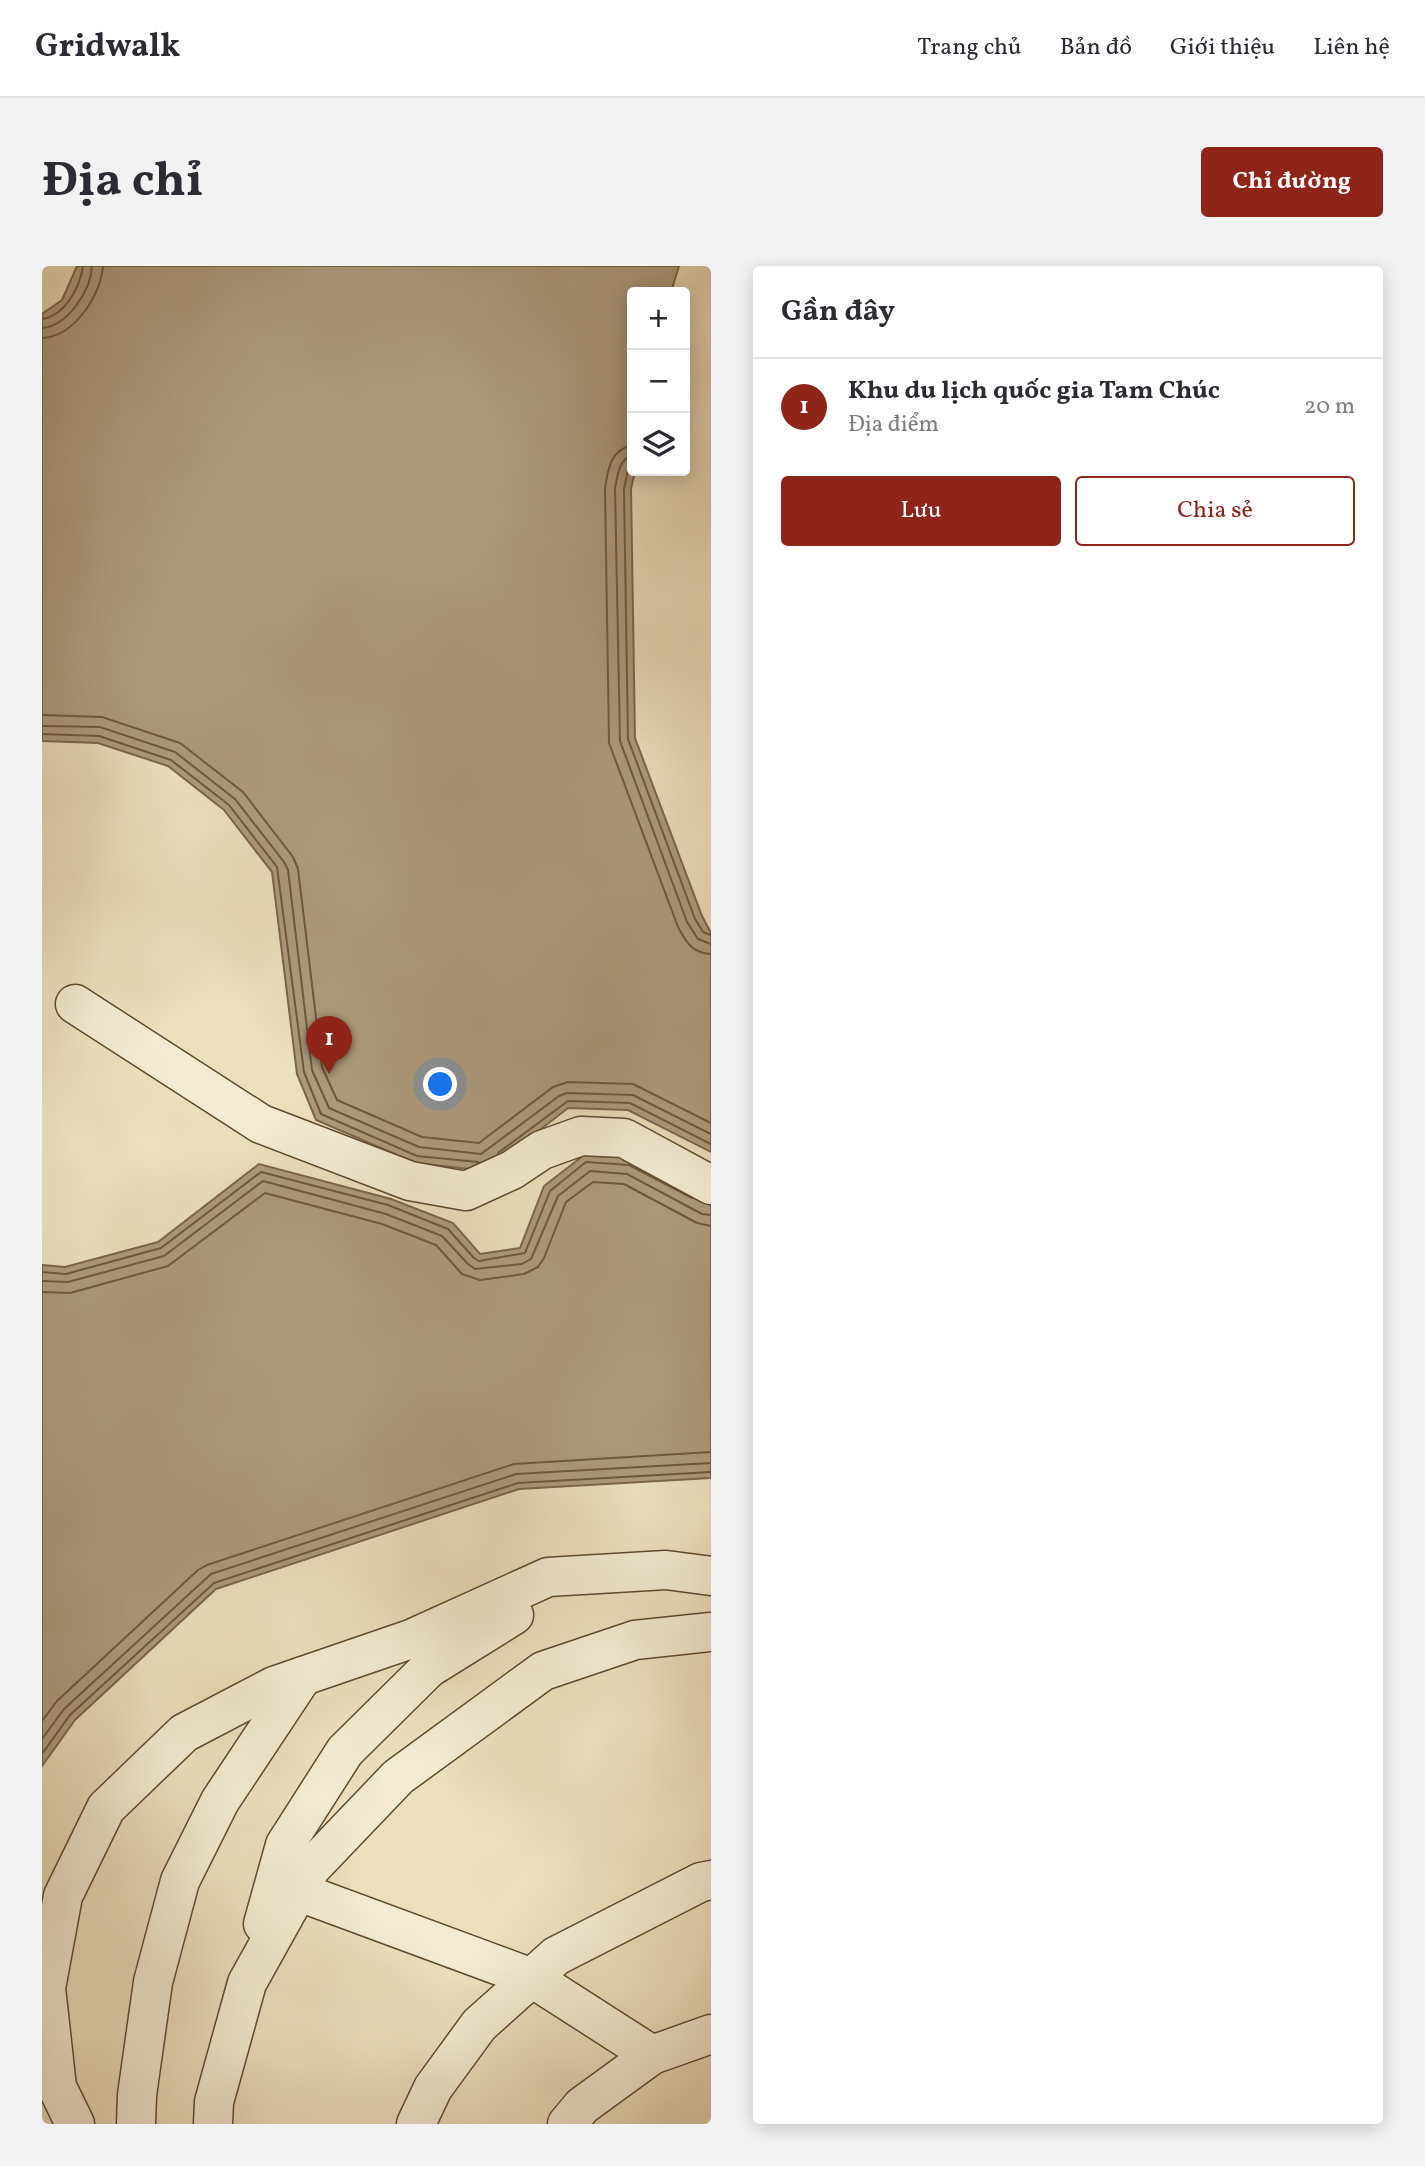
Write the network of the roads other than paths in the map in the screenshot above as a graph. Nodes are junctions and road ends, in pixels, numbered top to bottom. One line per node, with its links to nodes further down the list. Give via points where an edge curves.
1 (75, 1004): 2 (street, via 261,1124 410,1181 466,1191 542,1150 581,1136 624,1138)
2 (711, 1185)
3 (578, 1575): 4 (street, via 666,1570); 6 (street, via 548,1577 411,1639); 8 (street, via 429,1668 345,1751 285,1845)
4 (711, 1576)
5 (711, 1632): 8 (street, via 635,1640 543,1671 398,1777 311,1868)
6 (303, 1676): 12 (street, via 274,1686 184,1733 106,1808 63,1896 46,1987 57,2087); 13 (street, via 220,1801 180,1881 153,1982)
7 (711, 1880): 9 (street, via 556,1956)
8 (286, 1887): 9 (street); 14 (street, via 247,1983 214,2102)
9 (532, 1978): 11 (street); 15 (street, via 480,2025 432,2088)
10 (711, 2034): 11 (street)
11 (652, 2055): 16 (street, via 582,2106)
12 (75, 2124)
13 (136, 2124)
14 (213, 2124)
15 (416, 2124)
16 (567, 2124)

